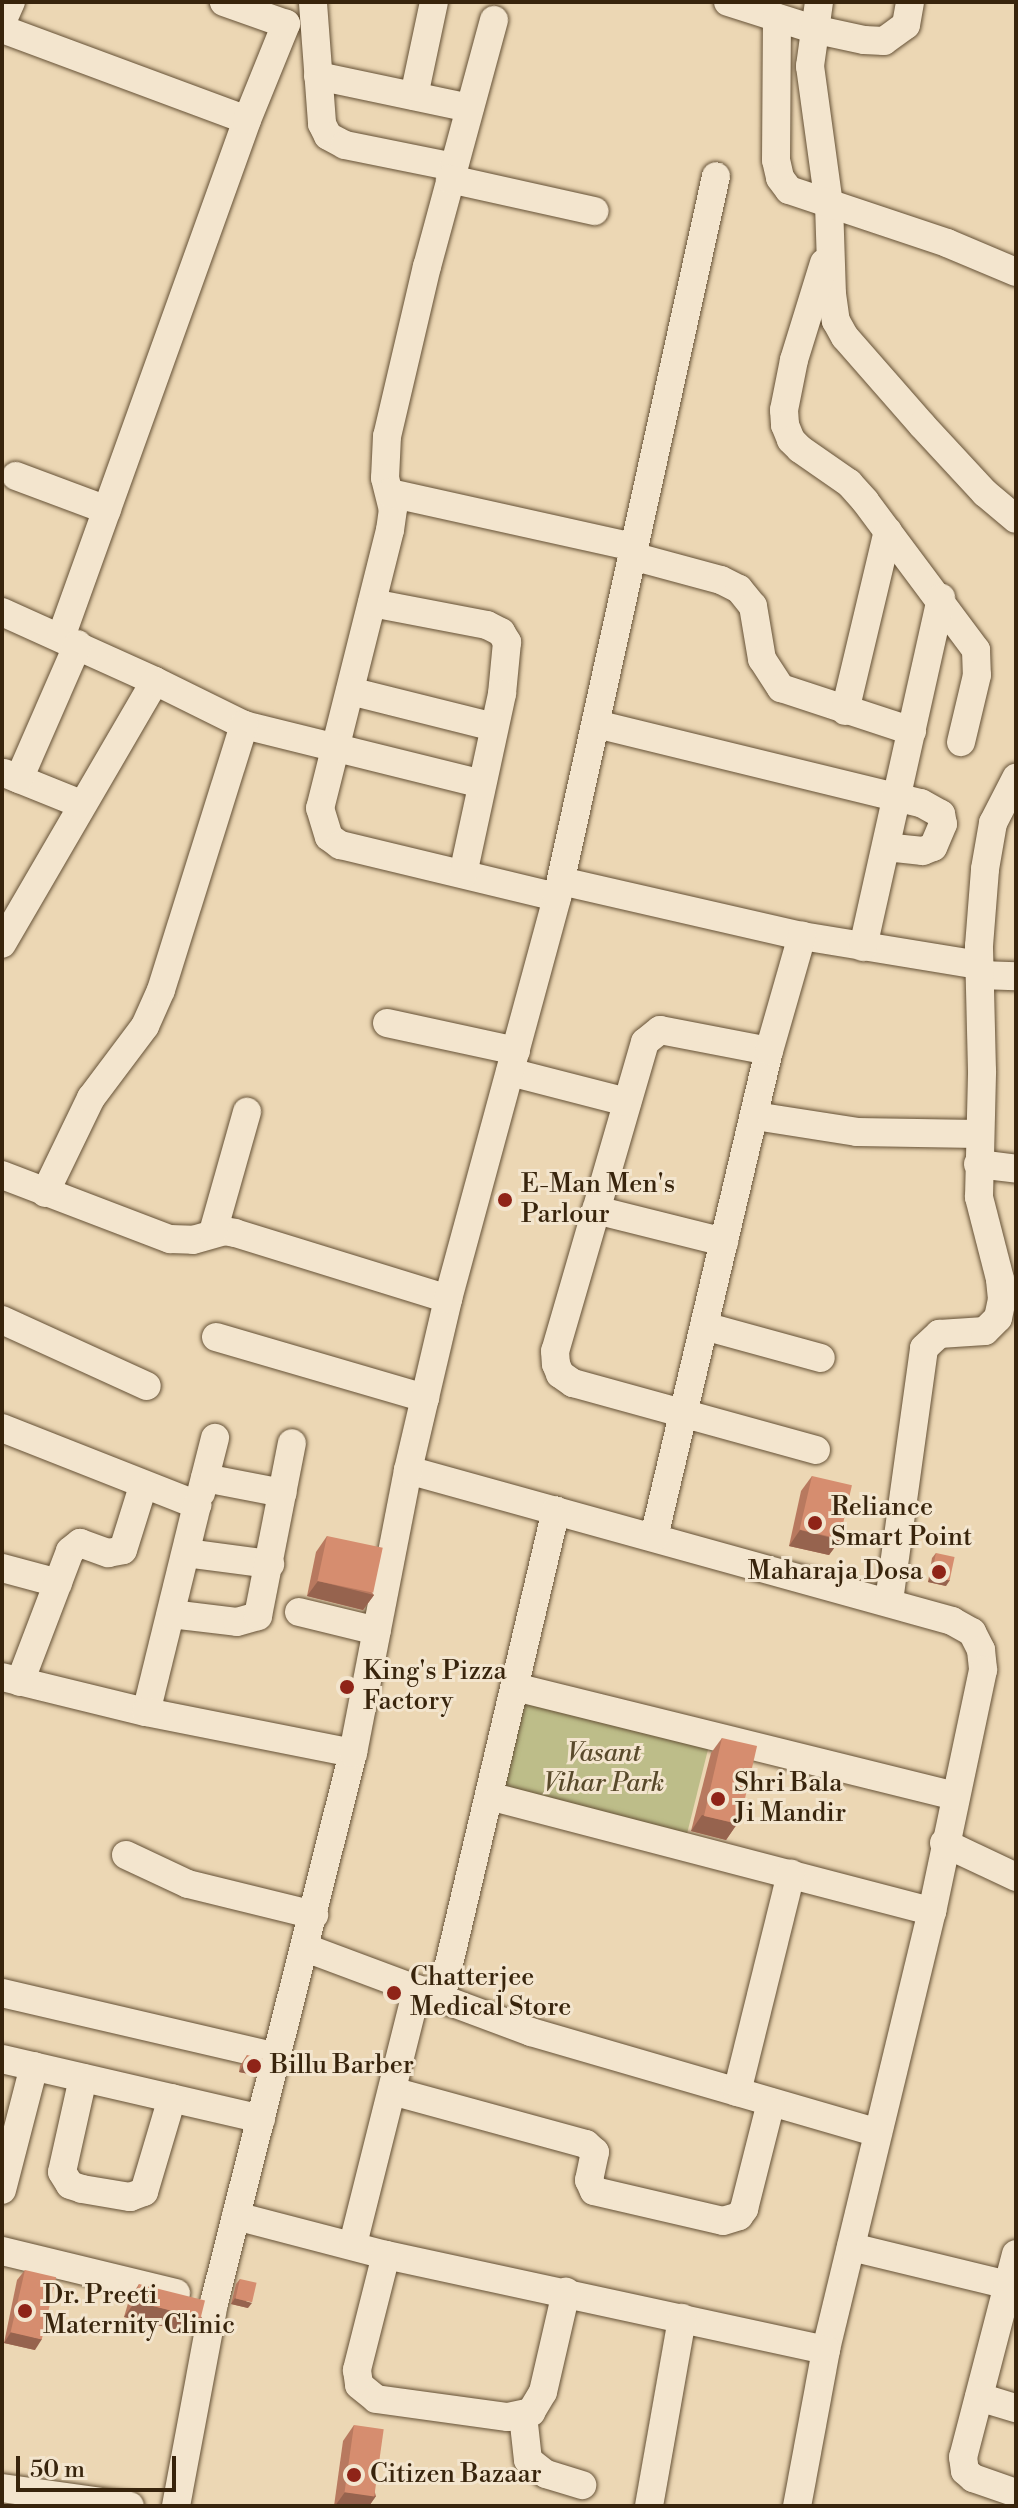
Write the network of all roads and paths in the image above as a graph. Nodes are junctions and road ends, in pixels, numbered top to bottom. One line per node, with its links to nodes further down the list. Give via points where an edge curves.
1 (11, 2): 10 (street)
2 (224, 2): 11 (street)
3 (434, 2): 14 (street)
4 (728, 2): 8 (street)
5 (910, 2): 7 (street, via 906,25 884,41 864,40)
6 (313, 3): 11 (street); 13 (street)
7 (816, 16): 8 (street); 19 (street, via 811,80)
8 (777, 18): 19 (street, via 780,178 789,190)
9 (494, 20): 15 (street)
10 (2, 22)
11 (286, 24): 16 (street)
12 (2, 29): 16 (street)
13 (318, 76): 14 (street); 17 (street, via 322,124 335,142)
14 (414, 96): 15 (street)
15 (470, 108): 17 (street)
16 (247, 120): 25 (street)
17 (452, 173): 20 (street); 24 (street, via 387,436 385,478)
18 (716, 176): 28 (street)
19 (829, 204): 21 (street); 22 (street)
20 (594, 211)
21 (830, 243): 26 (street, via 836,321 845,337 985,493); 27 (street, via 794,360 785,425 791,440 849,483)
22 (1016, 272)
23 (16, 476): 25 (street)
24 (390, 493): 28 (street); 30 (street, via 390,530)
25 (107, 510): 32 (street)
26 (1016, 519)
27 (888, 531): 29 (street); 35 (street)
28 (633, 552): 35 (street, via 739,589 753,606 762,659 773,680 789,693); 36 (street)
29 (941, 598): 39 (street); 40 (street, via 968,635 978,661)
30 (372, 603): 34 (street); 38 (street, via 501,632 508,654)
31 (2, 612): 32 (street)
32 (70, 640): 33 (street); 42 (street)
33 (155, 681): 37 (street); 46 (street)
34 (350, 691): 38 (street); 41 (street)
35 (845, 711): 39 (street)
36 (596, 724): 45 (street); 49 (street)
37 (244, 725): 41 (street); 65 (street, via 161,990 145,1026 91,1098)
38 (494, 727): 44 (street)
39 (912, 731): 45 (street)
40 (961, 742)
41 (336, 749): 44 (street); 48 (street, via 320,808 329,837 340,845)
42 (11, 776): 46 (street)
43 (1016, 778): 53 (street, via 993,823)
44 (482, 784): 48 (street)
45 (897, 797): 47 (street); 47 (street, via 934,807 943,824 933,847)
46 (81, 804): 51 (street)
47 (886, 847): 52 (street)
48 (463, 874): 49 (street)
49 (559, 889): 50 (street); 57 (street)
50 (802, 936): 52 (street); 56 (street)
51 (2, 944)
52 (863, 947): 53 (street)
53 (980, 970): 54 (street); 61 (street)
54 (1016, 976)
55 (387, 1023): 57 (street)
56 (769, 1051): 58 (street, via 660,1030 645,1042); 60 (street)
57 (513, 1062): 58 (street); 71 (street)
58 (627, 1102): 66 (street)
59 (247, 1112): 67 (street)
60 (755, 1116): 61 (street, via 857,1132); 68 (street)
61 (978, 1134): 62 (street)
62 (978, 1164): 63 (street); 69 (street, via 979,1197)
63 (1016, 1169)
64 (2, 1175): 65 (street)
65 (45, 1193): 67 (street, via 170,1239 193,1240)
66 (596, 1210): 68 (street); 78 (street, via 555,1351 560,1374 573,1383)
67 (213, 1232): 71 (street, via 235,1233)
68 (724, 1242): 73 (street)
69 (1003, 1242): 70 (street)
70 (1008, 1290): 94 (street, via 998,1318 985,1331 939,1334 924,1348)
71 (448, 1299): 77 (street)
72 (2, 1320): 76 (street)
73 (704, 1326): 75 (street); 78 (street)
74 (216, 1337): 77 (street)
75 (821, 1358)
76 (147, 1386)
77 (425, 1398): 83 (street)
78 (683, 1416): 82 (street); 89 (street)
79 (2, 1428): 85 (street)
80 (215, 1438): 84 (street)
81 (292, 1443): 86 (street)
82 (816, 1450)
83 (408, 1470): 88 (street); 97 (street)
84 (205, 1478): 86 (street); 87 (street)
85 (143, 1486): 87 (street); 93 (street, via 123,1550 108,1553 76,1544)
86 (283, 1493): 91 (street)
87 (197, 1505): 90 (street)
88 (556, 1510): 89 (street); 99 (street)
89 (654, 1537): 94 (street)
90 (186, 1553): 91 (street); 96 (street)
91 (270, 1564): 96 (street, via 263,1604 250,1621)
92 (2, 1568): 93 (street)
93 (58, 1583): 98 (street)
94 (889, 1601): 103 (street, via 952,1621 972,1632 981,1650 983,1670)
95 (299, 1612): 97 (street)
96 (171, 1614): 100 (street)
97 (377, 1631): 101 (street)
98 (11, 1679): 100 (street)
99 (515, 1687): 102 (street); 103 (street)
100 (146, 1712): 101 (street)
101 (353, 1753): 109 (street)
102 (489, 1796): 106 (street); 112 (street)
103 (954, 1796): 104 (street)
104 (944, 1843): 107 (street); 108 (street)
105 (126, 1855): 109 (street, via 188,1884)
106 (791, 1874): 108 (street); 118 (street)
107 (1016, 1877)
108 (932, 1911): 122 (street)
109 (314, 1915): 110 (street)
110 (306, 1948): 112 (street); 113 (street)
111 (2, 1993): 113 (street)
112 (429, 1994): 117 (street); 118 (street, via 531,2032)
113 (278, 2057): 121 (street)
114 (2, 2059): 115 (street)
115 (34, 2066): 116 (street); 123 (street)
116 (83, 2078): 119 (street); 119 (street, via 62,2172 70,2185 82,2189 130,2197 144,2192)
117 (392, 2091): 120 (street, via 586,2144 595,2152 589,2180 594,2191 723,2221 744,2209); 125 (street)
118 (737, 2092): 120 (street)
119 (172, 2098): 121 (street)
120 (771, 2102): 122 (street)
121 (261, 2119): 124 (street)
122 (878, 2133): 126 (street)
123 (4, 2177)
124 (236, 2216): 125 (street); 132 (street)
125 (353, 2244): 129 (street)
126 (851, 2247): 130 (street); 134 (street)
127 (2, 2251): 132 (street)
128 (1016, 2254): 130 (street)
129 (386, 2255): 131 (street); 137 (street, via 357,2370 366,2394)
130 (1012, 2286): 135 (street)
131 (566, 2292): 133 (street); 137 (street, via 543,2392 531,2412)
132 (214, 2303): 142 (street)
133 (682, 2318): 134 (street); 143 (street)
134 (826, 2350): 144 (street)
135 (979, 2397): 136 (street); 140 (street, via 963,2457 965,2471)
136 (1016, 2408)
137 (523, 2415): 138 (street, via 528,2460 546,2474)
138 (582, 2485)
139 (2, 2488): 141 (street)
140 (1016, 2493)
141 (130, 2506)
142 (176, 2506)
143 (649, 2506)
144 (797, 2506)

